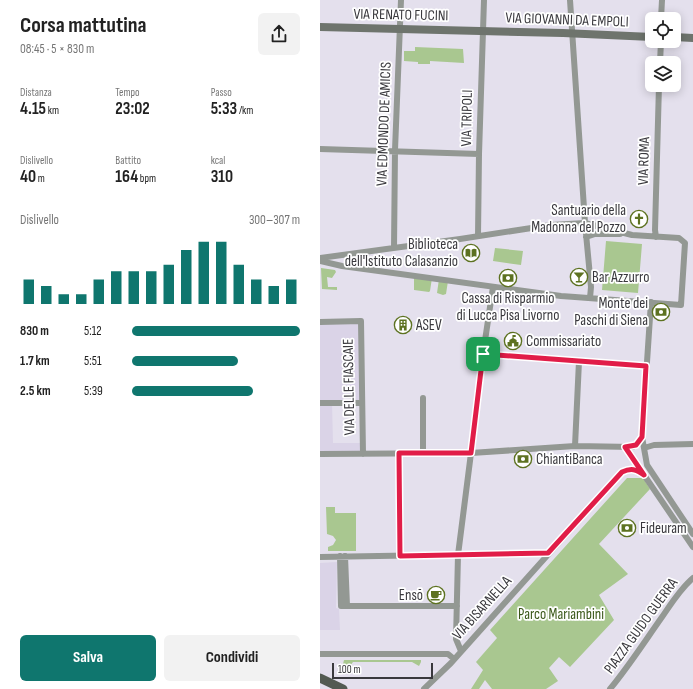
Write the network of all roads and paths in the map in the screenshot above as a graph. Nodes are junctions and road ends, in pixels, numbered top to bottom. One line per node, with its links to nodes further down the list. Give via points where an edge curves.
1 (401, 0): 7 (street, VIA EDMONDO DE AMICIS)
2 (484, 0): 8 (street, VIA TRIPOLI)
3 (570, 0): 9 (street)
4 (662, 0): 5 (street)
5 (661, 12)
6 (320, 27): 7 (main road, VIA RENATO FUCINI)
7 (400, 29): 8 (main road, VIA RENATO FUCINI); 15 (street, VIA EDMONDO DE AMICIS)
8 (482, 31): 9 (main road, VIA GIOVANNI DA EMPOLI); 16 (street, VIA TRIPOLI)
9 (572, 33): 10 (main road, VIA GIOVANNI DA EMPOLI); 17 (street)
10 (645, 37)
11 (681, 37): 12 (main road)
12 (693, 38)
13 (659, 92): 20 (street, VIA ROMA)
14 (320, 148): 15 (street)
15 (395, 150): 16 (street); 22 (street, VIA EDMONDO DE AMICIS)
16 (479, 154): 19 (street, VIA TRIPOLI)
17 (585, 223): 18 (street); 19 (street, via 551,225); 21 (street)
18 (632, 235): 20 (street); 21 (street, via 595,234)
19 (478, 236): 22 (street)
20 (656, 236): 26 (street, via 679,238 686,245 681,305)
21 (586, 237): 25 (street)
22 (394, 248): 23 (street)
23 (320, 259): 24 (street, via 342,266)
24 (493, 287): 25 (street); 28 (street)
25 (590, 298): 26 (street)
26 (651, 302): 30 (street)
27 (320, 322): 33 (street, VIA DELLE FIASCAIE, via 361,321)
28 (483, 354): 29 (street); 41 (street)
29 (579, 361): 30 (street); 36 (street)
30 (646, 366): 34 (street)
31 (423, 398): 40 (street)
32 (320, 403): 33 (street)
33 (362, 403): 43 (street, VIA DELLE FIASCAIE)
34 (642, 437): 37 (street, via 633,446); 38 (street)
35 (693, 444): 38 (street, via 654,445)
36 (575, 446): 37 (street); 41 (street)
37 (625, 447): 44 (street)
38 (644, 448): 45 (street, via 647,465)
39 (399, 453): 40 (street); 43 (street); 50 (street)
40 (423, 453): 41 (street)
41 (471, 453): 48 (street)
42 (320, 454): 43 (street)
43 (363, 454)
44 (644, 475): 46 (street); 47 (street, VIA BISARNELLA, via 630,468 622,472)
45 (693, 534)
46 (693, 547)
47 (548, 553): 48 (street); 54 (street, VIA BISARNELLA)
48 (458, 555): 50 (street); 53 (street)
49 (343, 556): 50 (street); 51 (street); 53 (street, via 341,606)
50 (400, 556)
51 (320, 557)
52 (693, 578): 60 (street, PIAZZA GUIDO GUERRA, via 677,596)
53 (457, 606): 54 (street, via 456,639)
54 (461, 651): 56 (street, VIA BISARNELLA)
55 (320, 654): 56 (street, via 448,654)
56 (454, 659): 59 (street, VIA BISARNELLA)
57 (320, 678): 58 (main road)
58 (343, 689)
59 (424, 689)
60 (610, 689)

